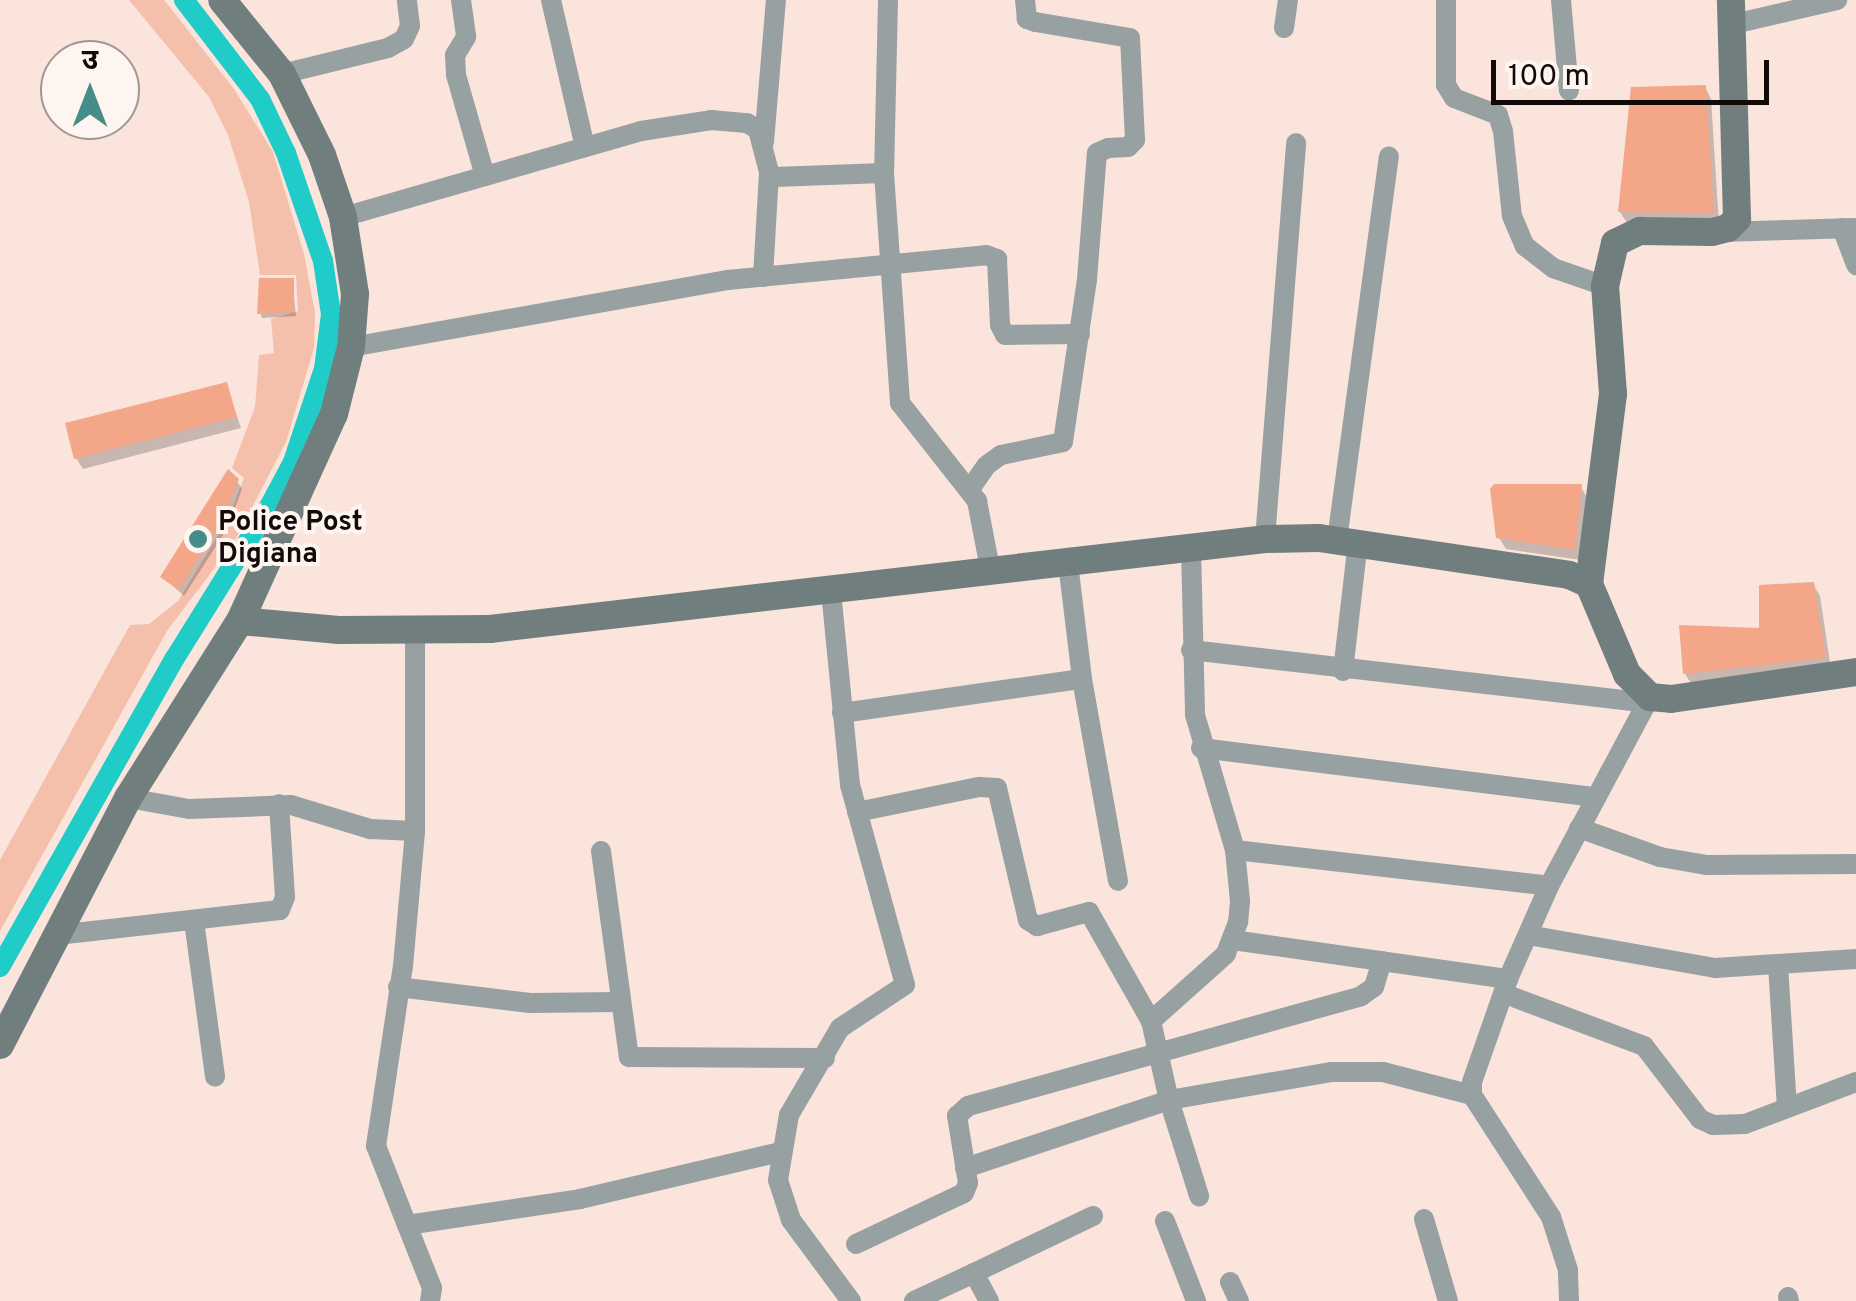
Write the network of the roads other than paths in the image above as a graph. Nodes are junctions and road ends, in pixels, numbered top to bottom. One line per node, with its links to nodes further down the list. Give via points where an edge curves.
1 (222, 0): 14 (street)
2 (407, 0): 14 (street, via 404,39)
3 (461, 0): 22 (street, via 466,37 455,55 456,75)
4 (551, 0): 18 (street)
5 (776, 0): 16 (street)
6 (888, 0): 21 (street)
7 (1025, 0): 30 (street, via 1027,19 1125,34 1134,44 1135,140 1096,154)
8 (1288, 0): 13 (street)
9 (1446, 0): 29 (street, via 1446,85 1454,98 1498,115 1512,216 1524,246 1553,268)
10 (1561, 0): 15 (street)
11 (1837, 0): 12 (street)
12 (1733, 12): 25 (street, via 1739,207 1737,220)
13 (1284, 28)
14 (282, 74): 23 (street, via 322,155)
15 (1570, 91)
16 (764, 143): 18 (street, via 747,122 710,120); 20 (street)
17 (1296, 143): 33 (street)
18 (585, 147): 22 (street)
19 (1389, 158): 34 (street)
20 (769, 172): 21 (street, via 795,178); 28 (street)
21 (884, 172): 26 (street)
22 (485, 176): 23 (street)
23 (343, 217): 31 (street, via 356,294)
24 (1849, 228): 25 (street); 27 (street)
25 (1712, 232): 29 (street, via 1661,228 1624,236 1615,243)
26 (887, 265): 28 (street); 30 (street, via 993,255 1005,335); 32 (street, via 900,402)
27 (1856, 265)
28 (763, 277): 31 (street)
29 (1605, 286): 38 (street, via 1613,394)
30 (1080, 334): 32 (street, via 1064,442 1002,454)
31 (351, 347): 40 (street, via 334,414)
32 (970, 489): 37 (street, via 982,516)
33 (1265, 539): 34 (street); 35 (street)
34 (1348, 541): 38 (street, via 1570,575); 43 (street)
35 (1191, 548): 36 (street); 42 (street)
36 (1068, 563): 37 (street); 45 (street)
37 (991, 574): 39 (street)
38 (1589, 584): 46 (street, via 1627,674)
39 (831, 590): 41 (street); 47 (street)
40 (240, 621): 41 (street); 49 (street)
41 (416, 632): 54 (street)
42 (1191, 650): 43 (street); 48 (street)
43 (1343, 671): 46 (street)
44 (1856, 672): 46 (street)
45 (1082, 679): 47 (street); 58 (street)
46 (1649, 700): 50 (street)
47 (842, 712): 52 (street)
48 (1201, 748): 50 (street); 55 (street)
49 (128, 798): 51 (street, via 188,809); 62 (street)
50 (1595, 798): 53 (street)
51 (279, 804): 54 (street, via 370,830); 60 (street, via 285,905)
52 (857, 812): 70 (street, via 997,788 1028,920 1037,926 1089,912); 73 (street, via 905,985 847,1020)
53 (1579, 828): 57 (street, via 1660,858 1707,865); 59 (street)
54 (415, 831): 68 (street)
55 (1235, 850): 59 (street); 63 (street, via 1240,901)
56 (601, 851): 69 (street)
57 (1856, 864)
58 (1118, 880)
59 (1549, 886): 61 (street)
60 (194, 921): 62 (street); 74 (street)
61 (1528, 934): 66 (street, via 1716,968); 67 (street)
62 (57, 935): 71 (street)
63 (1233, 940): 65 (street); 70 (street, via 1226,954)
64 (1856, 959): 66 (street)
65 (1382, 961): 67 (street); 72 (street, via 1374,987 1362,996)
66 (1778, 965): 78 (street)
67 (1506, 986): 76 (street, via 1474,1068); 78 (street, via 1644,1046 1700,1119 1713,1125 1745,1124)
68 (398, 987): 69 (street, via 530,1003); 85 (street, via 376,1146)
69 (619, 1002): 73 (street, via 625,1052 634,1060)
70 (1151, 1021): 72 (street)
71 (0, 1045)
72 (1158, 1052): 77 (street); 80 (street, via 961,1110 956,1123)
73 (825, 1058): 79 (street, via 796,1098)
74 (215, 1077)
75 (1856, 1082): 78 (street)
76 (1472, 1094): 77 (street, via 1359,1071); 94 (street, via 1551,1216 1568,1270)
77 (1168, 1100): 80 (street); 81 (street)
78 (1787, 1108)
79 (781, 1152): 85 (street, via 596,1196); 89 (street, via 778,1180 791,1220)
80 (965, 1168): 86 (street, via 967,1189 960,1196)
81 (1199, 1196)
82 (1093, 1216): 87 (street)
83 (1424, 1220): 93 (street)
84 (1164, 1221): 92 (street)
85 (407, 1225): 88 (street, via 432,1288)
86 (856, 1244)
87 (974, 1273): 90 (street); 91 (street)
88 (430, 1301)
89 (851, 1301)
90 (914, 1301)
91 (989, 1301)
92 (1196, 1301)
93 (1448, 1301)
94 (1569, 1301)

